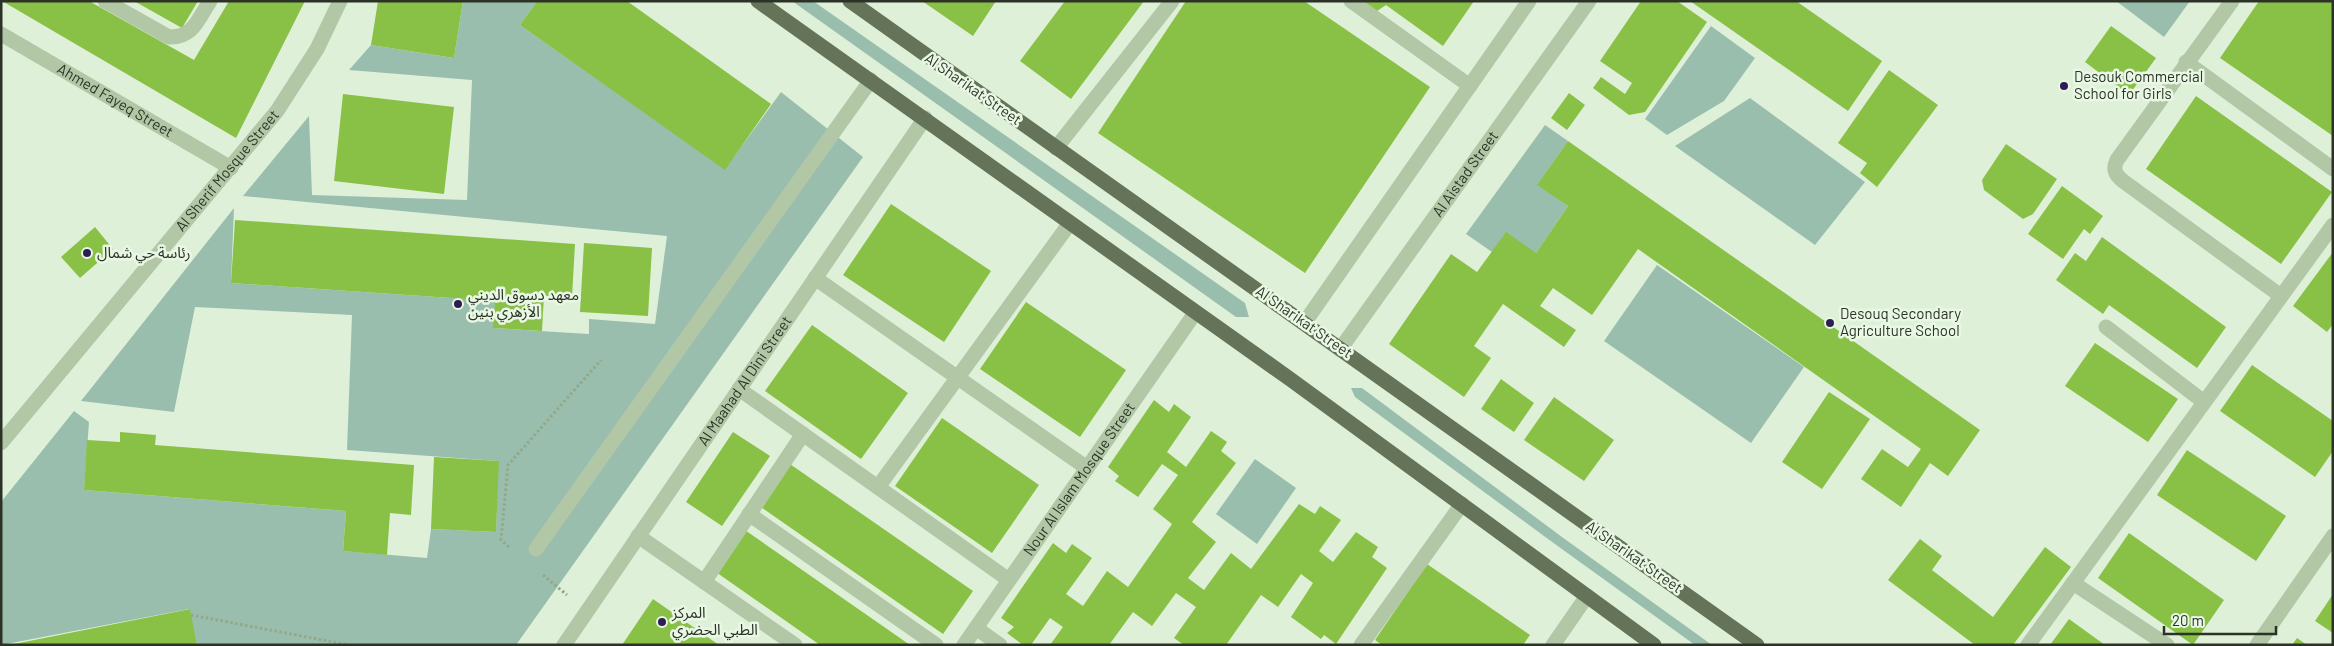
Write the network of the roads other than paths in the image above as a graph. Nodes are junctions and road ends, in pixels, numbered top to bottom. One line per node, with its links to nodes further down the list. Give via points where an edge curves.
1 (106, 1): 2 (street, via 169,37 185,35 192,30)
2 (210, 1)
3 (340, 1): 17 (street, Al Sherif Mosque Street, via 317,49 293,88)
4 (758, 1): 13 (main road)
5 (850, 1): 16 (main road, Al Sharikat Street)
6 (1172, 1): 16 (street)
7 (1351, 1): 14 (street)
8 (1529, 1): 14 (street)
9 (1589, 1): 26 (street, Al Aistad Street)
10 (2232, 1): 12 (street)
11 (1, 34): 17 (street, Ahmed Fayeq Street)
12 (2186, 62): 18 (street); 22 (street, via 2114,165 2116,176)
13 (870, 80): 15 (main road); 38 (street)
14 (1470, 86): 24 (street)
15 (924, 118): 19 (main road); 21 (street, Al Maahad Al Dini Street)
16 (1056, 148): 24 (main road, Al Sharikat Street)
17 (231, 168): 31 (street, Al Sherif Mosque Street)
18 (2333, 168)
19 (1070, 223): 23 (main road); 27 (street)
20 (2333, 224): 22 (street)
21 (815, 278): 27 (street); 28 (street, Al Maahad Al Dini Street)
22 (2281, 296): 29 (street)
23 (1196, 313): 32 (street, Nour Al Islam Mosque Street); 34 (main road)
24 (1305, 322): 26 (main road, Al Sharikat Street)
25 (2106, 327): 29 (street)
26 (1341, 348): 52 (main road, Al Sharikat Street)
27 (958, 377): 32 (street); 33 (street)
28 (739, 389): 30 (street); 36 (street, Al Maahad Al Dini Street)
29 (2204, 402): 41 (street)
30 (803, 434): 33 (street); 35 (street)
31 (1, 443)
32 (1087, 468): 39 (street, Nour Al Islam Mosque Street)
33 (878, 487): 39 (street)
34 (1462, 504): 42 (main road); 49 (street)
35 (749, 514): 40 (street); 46 (street)
36 (638, 536): 40 (street); 44 (street, Al Maahad Al Dini Street)
37 (2333, 536): 55 (street)
38 (536, 549)
39 (1009, 580): 43 (street, Nour Al Islam Mosque Street)
40 (704, 582): 45 (street)
41 (2073, 582): 53 (street); 54 (street)
42 (1587, 596): 50 (street); 51 (main road)
43 (976, 628): 47 (street, Nour Al Islam Mosque Street); 48 (street)
44 (564, 645)
45 (795, 645)
46 (936, 645)
47 (964, 645)
48 (1000, 645)
49 (1361, 645)
50 (1553, 645)
51 (1654, 645)
52 (1757, 645)
53 (2028, 645)
54 (2167, 645)
55 (2257, 645)

